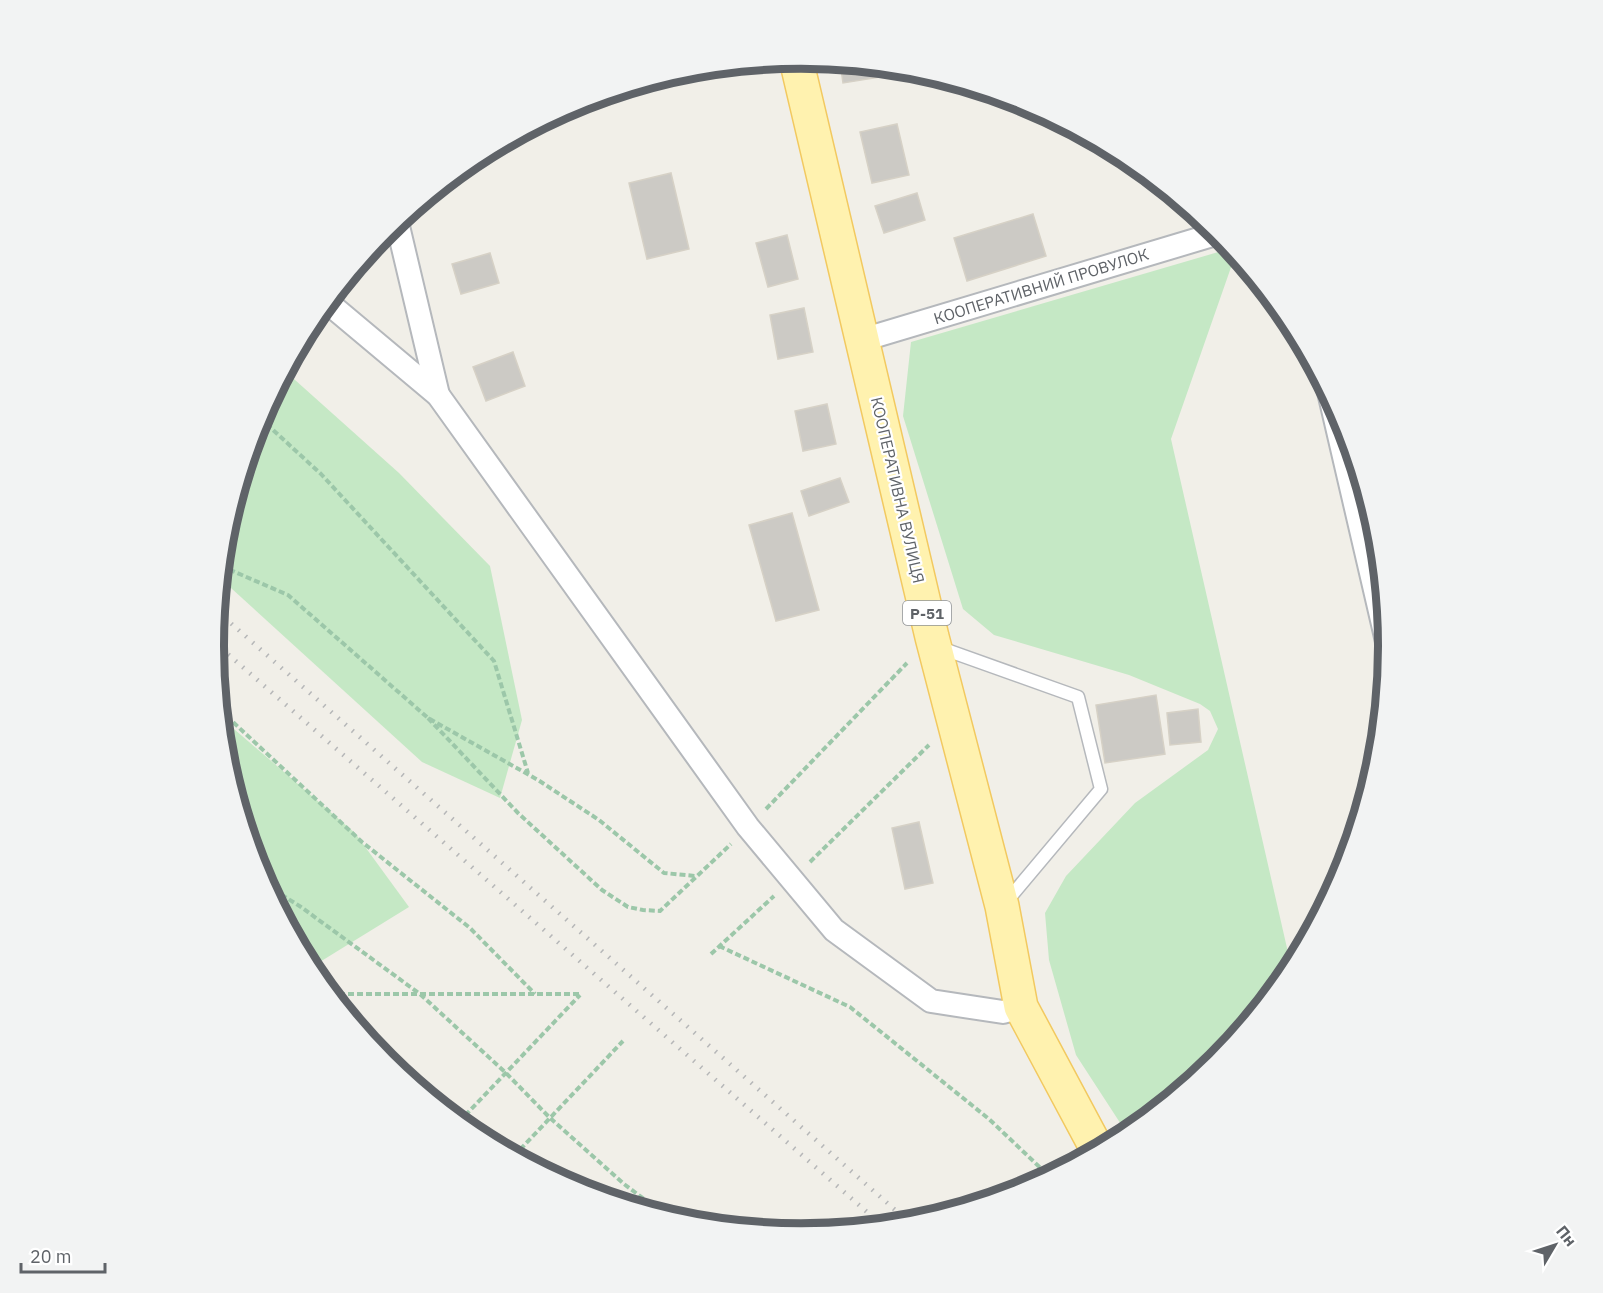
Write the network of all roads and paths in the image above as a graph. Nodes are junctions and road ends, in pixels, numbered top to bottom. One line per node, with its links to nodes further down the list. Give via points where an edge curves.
1 (798, 69): 5 (main road, КООПЕРАТИВНА ВУЛИЦЯ / Р-51)
2 (399, 232): 6 (street)
3 (1207, 236): 5 (street, КООПЕРАТИВНИЙ ПРОВУЛОК)
4 (334, 308): 6 (street)
5 (862, 340): 11 (main road, КООПЕРАТИВНА ВУЛИЦЯ / Р-51)
6 (438, 395): 16 (street)
7 (268, 426): 15 (path, via 321,474 495,661)
8 (1340, 440): 10 (street)
9 (229, 570): 13 (path, via 288,595)
10 (1377, 597)
11 (933, 641): 14 (main road, КООПЕРАТИВНА ВУЛИЦЯ / Р-51); 16 (path); 20 (lane, via 1078,697 1101,789)
12 (229, 718): 25 (path, via 362,842 470,928)
13 (428, 718): 15 (path); 17 (path, via 518,813 602,890 628,907 660,911)
14 (954, 720): 18 (path); 20 (main road, КООПЕРАТИВНА ВУЛИЦЯ / Р-51)
15 (528, 774): 17 (path, via 599,820 664,873)
16 (748, 827): 17 (path); 18 (street)
17 (696, 876)
18 (792, 880): 21 (path); 26 (street, via 834,930 931,1001 1003,1012)
19 (280, 894): 24 (path)
20 (1002, 906): 26 (main road, КООПЕРАТИВНА ВУЛИЦЯ / Р-51)
21 (719, 946): 22 (path); 33 (path, via 850,1007 989,1119)
22 (711, 954)
23 (340, 994): 24 (path)
24 (420, 994): 25 (path); 28 (path)
25 (535, 994): 28 (path, via 581,994)
26 (1021, 1007): 31 (main road, КООПЕРАТИВНА ВУЛИЦЯ / Р-51)
27 (623, 1041): 30 (path)
28 (506, 1073): 29 (path); 30 (path)
29 (465, 1116)
30 (550, 1118): 32 (path); 34 (path)
31 (1094, 1144)
32 (519, 1150)
33 (1043, 1170)
34 (649, 1203)

